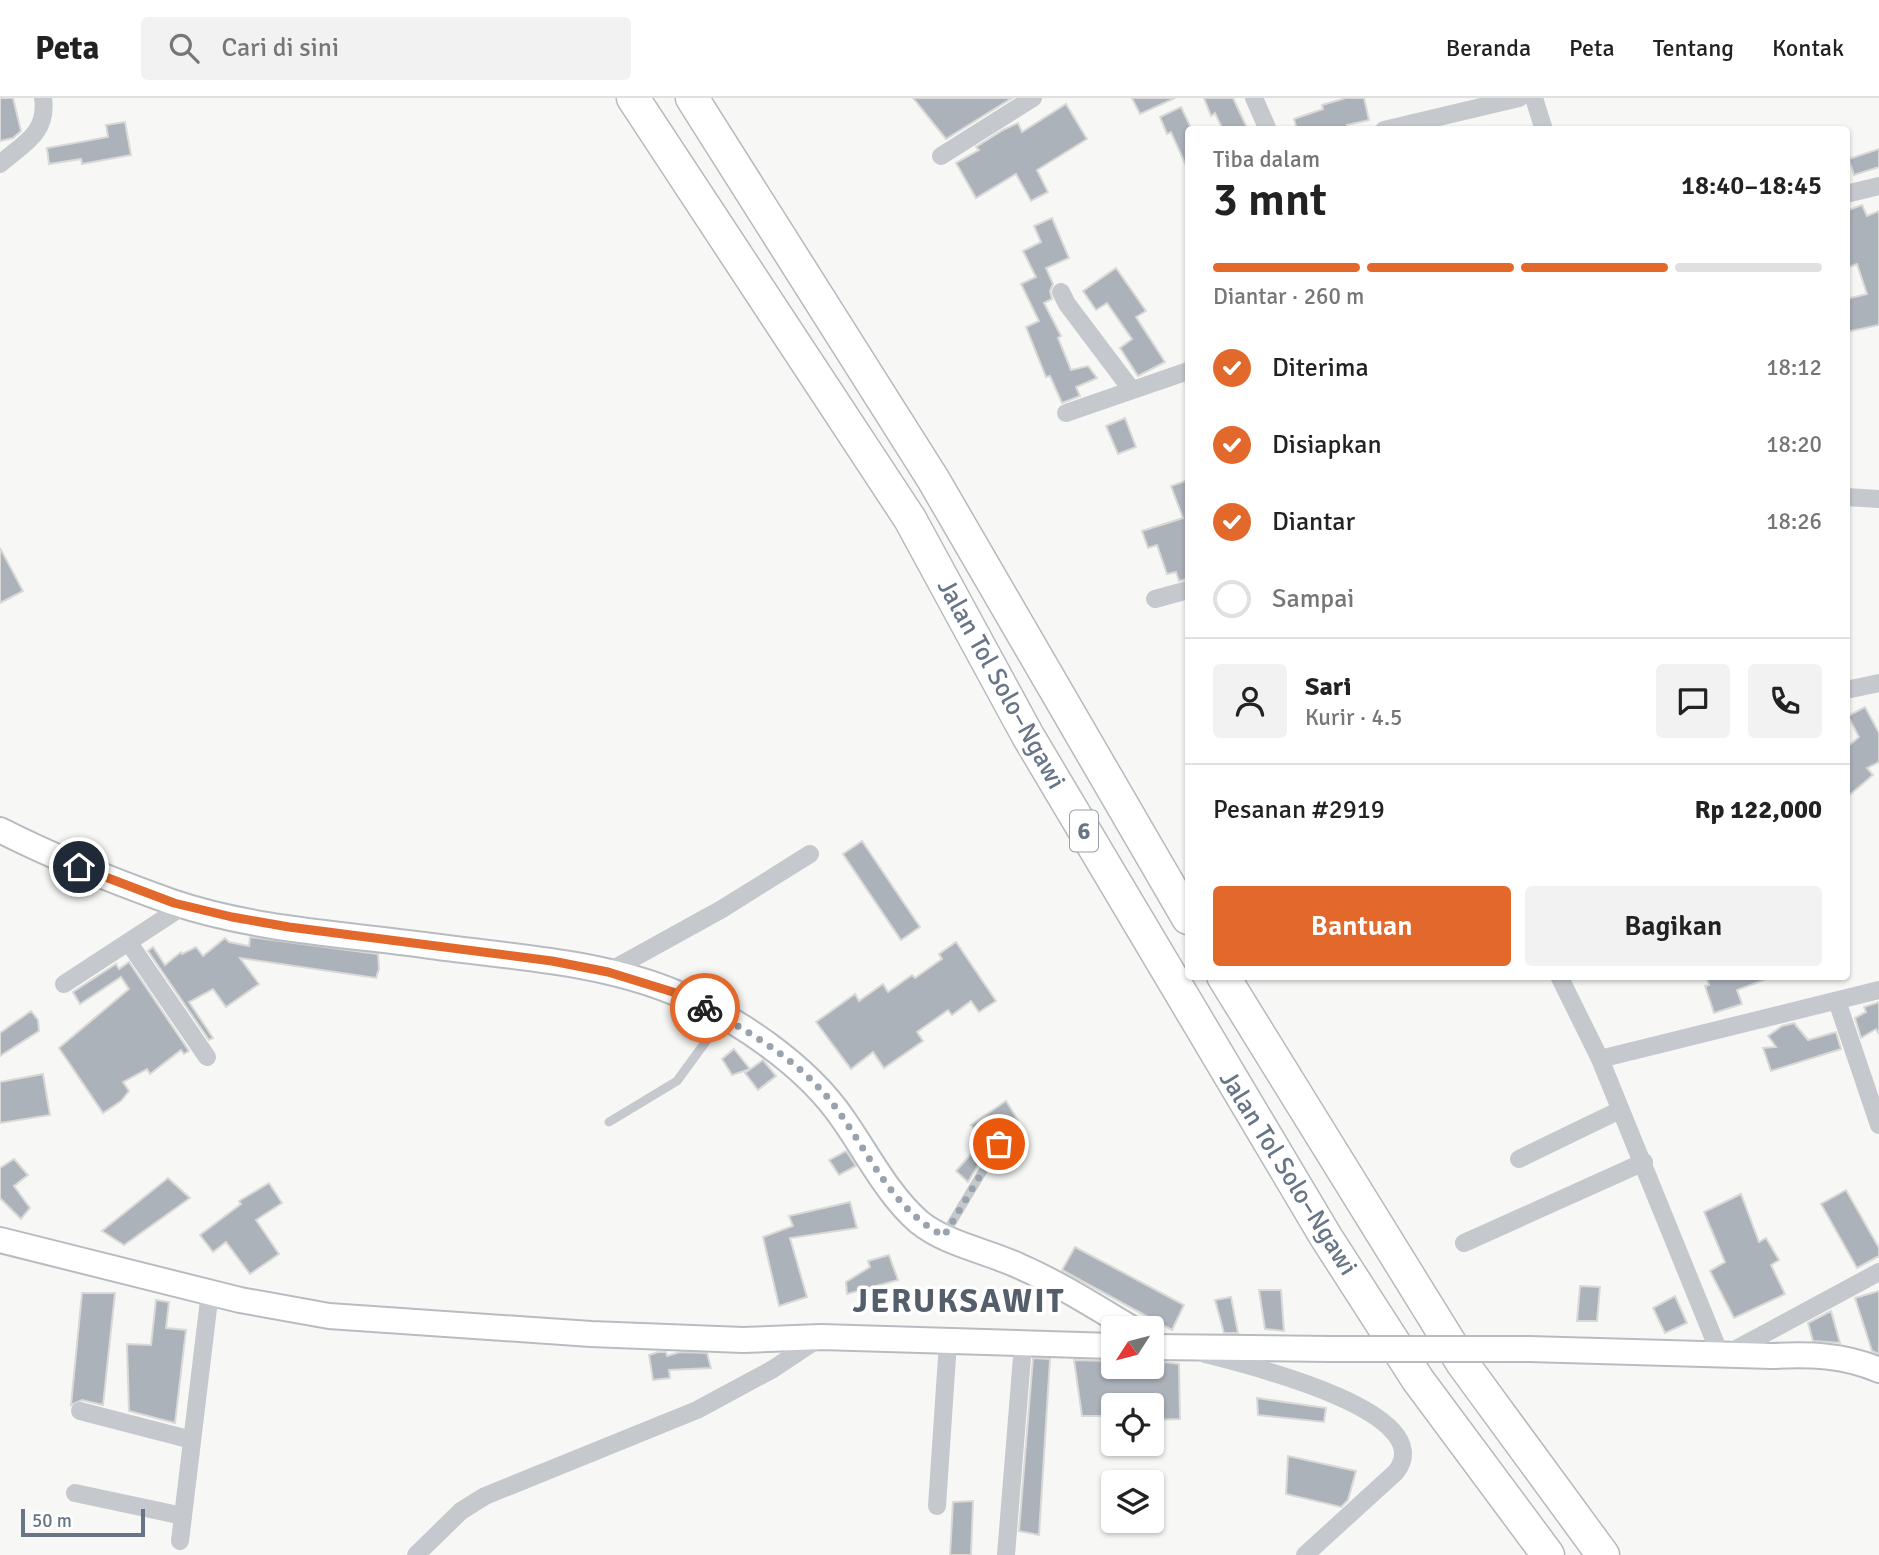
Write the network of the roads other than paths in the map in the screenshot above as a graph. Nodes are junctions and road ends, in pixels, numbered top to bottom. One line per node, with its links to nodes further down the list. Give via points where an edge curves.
1 (43, 98): 12 (street, via 45,112 38,131)
2 (633, 98): 68 (highway, Jalan Tol Solo–Ngawi / 6, via 910,519 1035,748 1326,1237 1418,1380)
3 (692, 98): 28 (highway, Jalan Tol Solo–Ngawi / 6, via 933,479)
4 (1033, 98): 11 (street)
5 (1254, 98): 8 (street)
6 (1519, 98): 9 (street)
7 (1534, 98): 10 (street)
8 (1266, 126)
9 (1401, 126)
10 (1543, 126)
11 (941, 156)
12 (0, 164)
13 (1879, 186): 14 (street)
14 (1850, 193)
15 (1061, 292): 17 (street)
16 (1185, 372): 17 (street)
17 (1131, 389): 18 (street)
18 (1066, 413)
19 (1850, 496): 20 (street)
20 (1879, 499)
21 (1185, 591): 22 (street)
22 (1156, 599)
23 (1879, 683): 24 (street)
24 (1850, 689)
25 (0, 830): 27 (main road, via 56,859)
26 (810, 854): 30 (street)
27 (185, 905): 29 (street); 30 (main road, via 289,927)
28 (1185, 913)
29 (129, 943): 33 (street); 37 (street)
30 (608, 972): 36 (main road, via 676,993)
31 (1225, 980): 69 (highway, Jalan Tol Solo–Ngawi, via 1463,1364)
32 (1561, 980): 38 (street)
33 (64, 984)
34 (1879, 990): 35 (street)
35 (1836, 1001): 38 (street); 41 (street)
36 (723, 1018): 40 (lane, via 677,1081); 45 (main road, via 792,1062 827,1097 905,1209)
37 (207, 1057)
38 (1600, 1059): 39 (street)
39 (1620, 1110): 43 (street); 44 (street)
40 (609, 1122)
41 (1879, 1125)
42 (999, 1144): 45 (lane)
43 (1519, 1159)
44 (1644, 1162): 47 (street); 57 (street)
45 (944, 1236): 50 (main road, via 1018,1265)
46 (0, 1240): 49 (main road)
47 (1464, 1242)
48 (1879, 1272): 57 (street)
49 (210, 1292): 51 (main road, via 329,1316 373,1320 743,1340); 60 (street)
50 (1111, 1316)
51 (821, 1337): 52 (main road); 65 (street, via 697,1410 485,1496 461,1511)
52 (948, 1342): 53 (main road); 62 (street)
53 (1023, 1345): 54 (main road); 66 (street)
54 (1101, 1346)
55 (1164, 1346): 56 (main road)
56 (1189, 1348): 57 (main road, bridge); 67 (street, via 1337,1395 1382,1421 1399,1439 1401,1466)
57 (1723, 1354): 58 (main road, via 1835,1356)
58 (1879, 1370)
59 (80, 1411): 60 (street)
60 (192, 1440): 63 (street)
61 (75, 1493): 63 (street)
62 (937, 1506)
63 (183, 1516): 64 (street)
64 (180, 1541)
65 (416, 1555)
66 (1006, 1555)
67 (1305, 1555)
68 (1548, 1555)
69 (1602, 1555)

